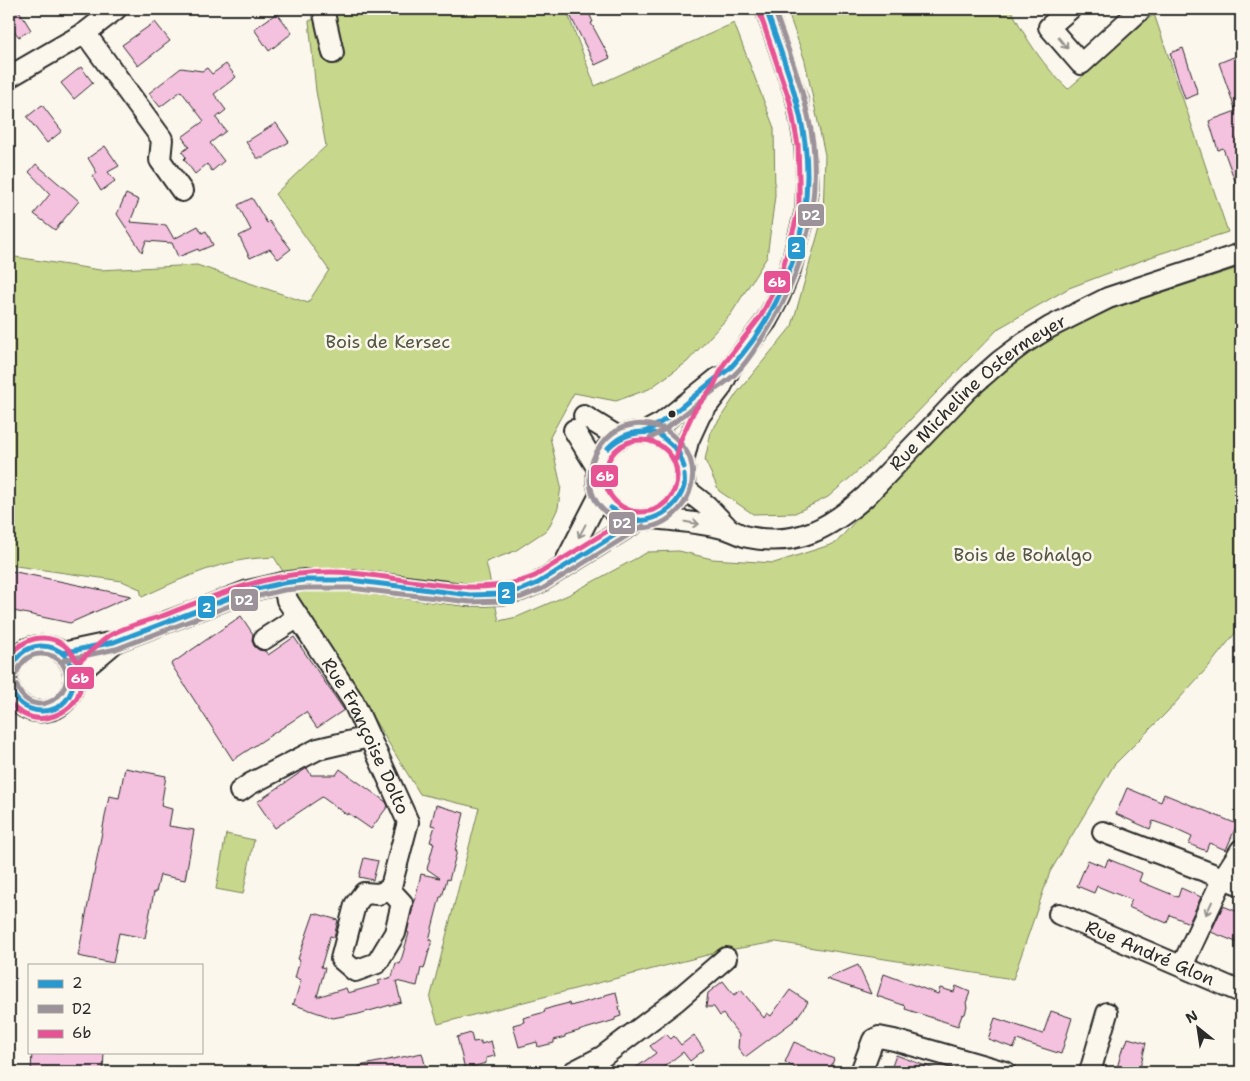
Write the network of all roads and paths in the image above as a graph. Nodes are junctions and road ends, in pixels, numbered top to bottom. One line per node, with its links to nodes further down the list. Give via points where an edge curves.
1 (116, 9): 6 (street)
2 (323, 9): 7 (street)
3 (766, 9): 11 (street, via 797,100 805,144 806,210 790,270 779,297 767,320)
4 (1070, 9): 5 (street, one-way to 5, via 1049,27 1081,64)
5 (1138, 9)
6 (85, 33): 8 (street); 9 (street, via 162,139 160,160)
7 (332, 53)
8 (9, 77)
9 (182, 191)
10 (1241, 254): 19 (street, Rue Micheline Ostermeyer, via 1108,298 1024,343 967,390 866,496 828,526 788,539 746,536)
11 (730, 369): 12 (street, via 662,423); 14 (street, via 720,389 700,415)
12 (645, 432): 13 (street, via 630,433); 14 (street, via 658,434 668,441)
13 (620, 438): 15 (street, via 601,458); 15 (street, via 579,423)
14 (683, 460): 16 (street)
15 (598, 470): 17 (street)
16 (684, 488): 18 (street, via 667,512); 19 (street)
17 (601, 493): 18 (street, via 616,512 627,518); 20 (street, one-way to 20)
18 (647, 519): 19 (street, Rue Micheline Ostermeyer, one-way to 19); 20 (street)
19 (730, 530)
20 (563, 567): 21 (street, via 522,590 501,594 470,594 350,580)
21 (283, 583): 22 (street, Rue Françoise Dolto, via 287,600); 24 (street, via 248,591)
22 (298, 616): 23 (street); 30 (street, Rue Françoise Dolto, via 353,701)
23 (264, 639)
24 (114, 642): 25 (street); 27 (street)
25 (62, 653): 26 (street, via 41,645 26,649 15,658); 27 (street, via 68,659)
26 (9, 671)
27 (74, 676): 29 (street, via 70,695 54,710 43,712)
28 (9, 687): 29 (street, via 16,700)
29 (16, 708)
30 (369, 737): 31 (street, via 318,749); 35 (street, Rue Françoise Dolto, via 408,822)
31 (240, 791)
32 (1103, 832): 34 (street)
33 (1241, 850): 34 (street)
34 (1232, 881): 38 (street, one-way to 38)
35 (390, 890)
36 (1059, 914): 38 (street, Rue André Glon)
37 (726, 958): 41 (street, via 602,1057)
38 (1182, 966): 39 (street, Rue André Glon)
39 (1241, 992)
40 (1106, 1013): 44 (street)
41 (575, 1072)
42 (861, 1072): 43 (street, via 874,1040 879,1037)
43 (1005, 1072)
44 (1090, 1072)

